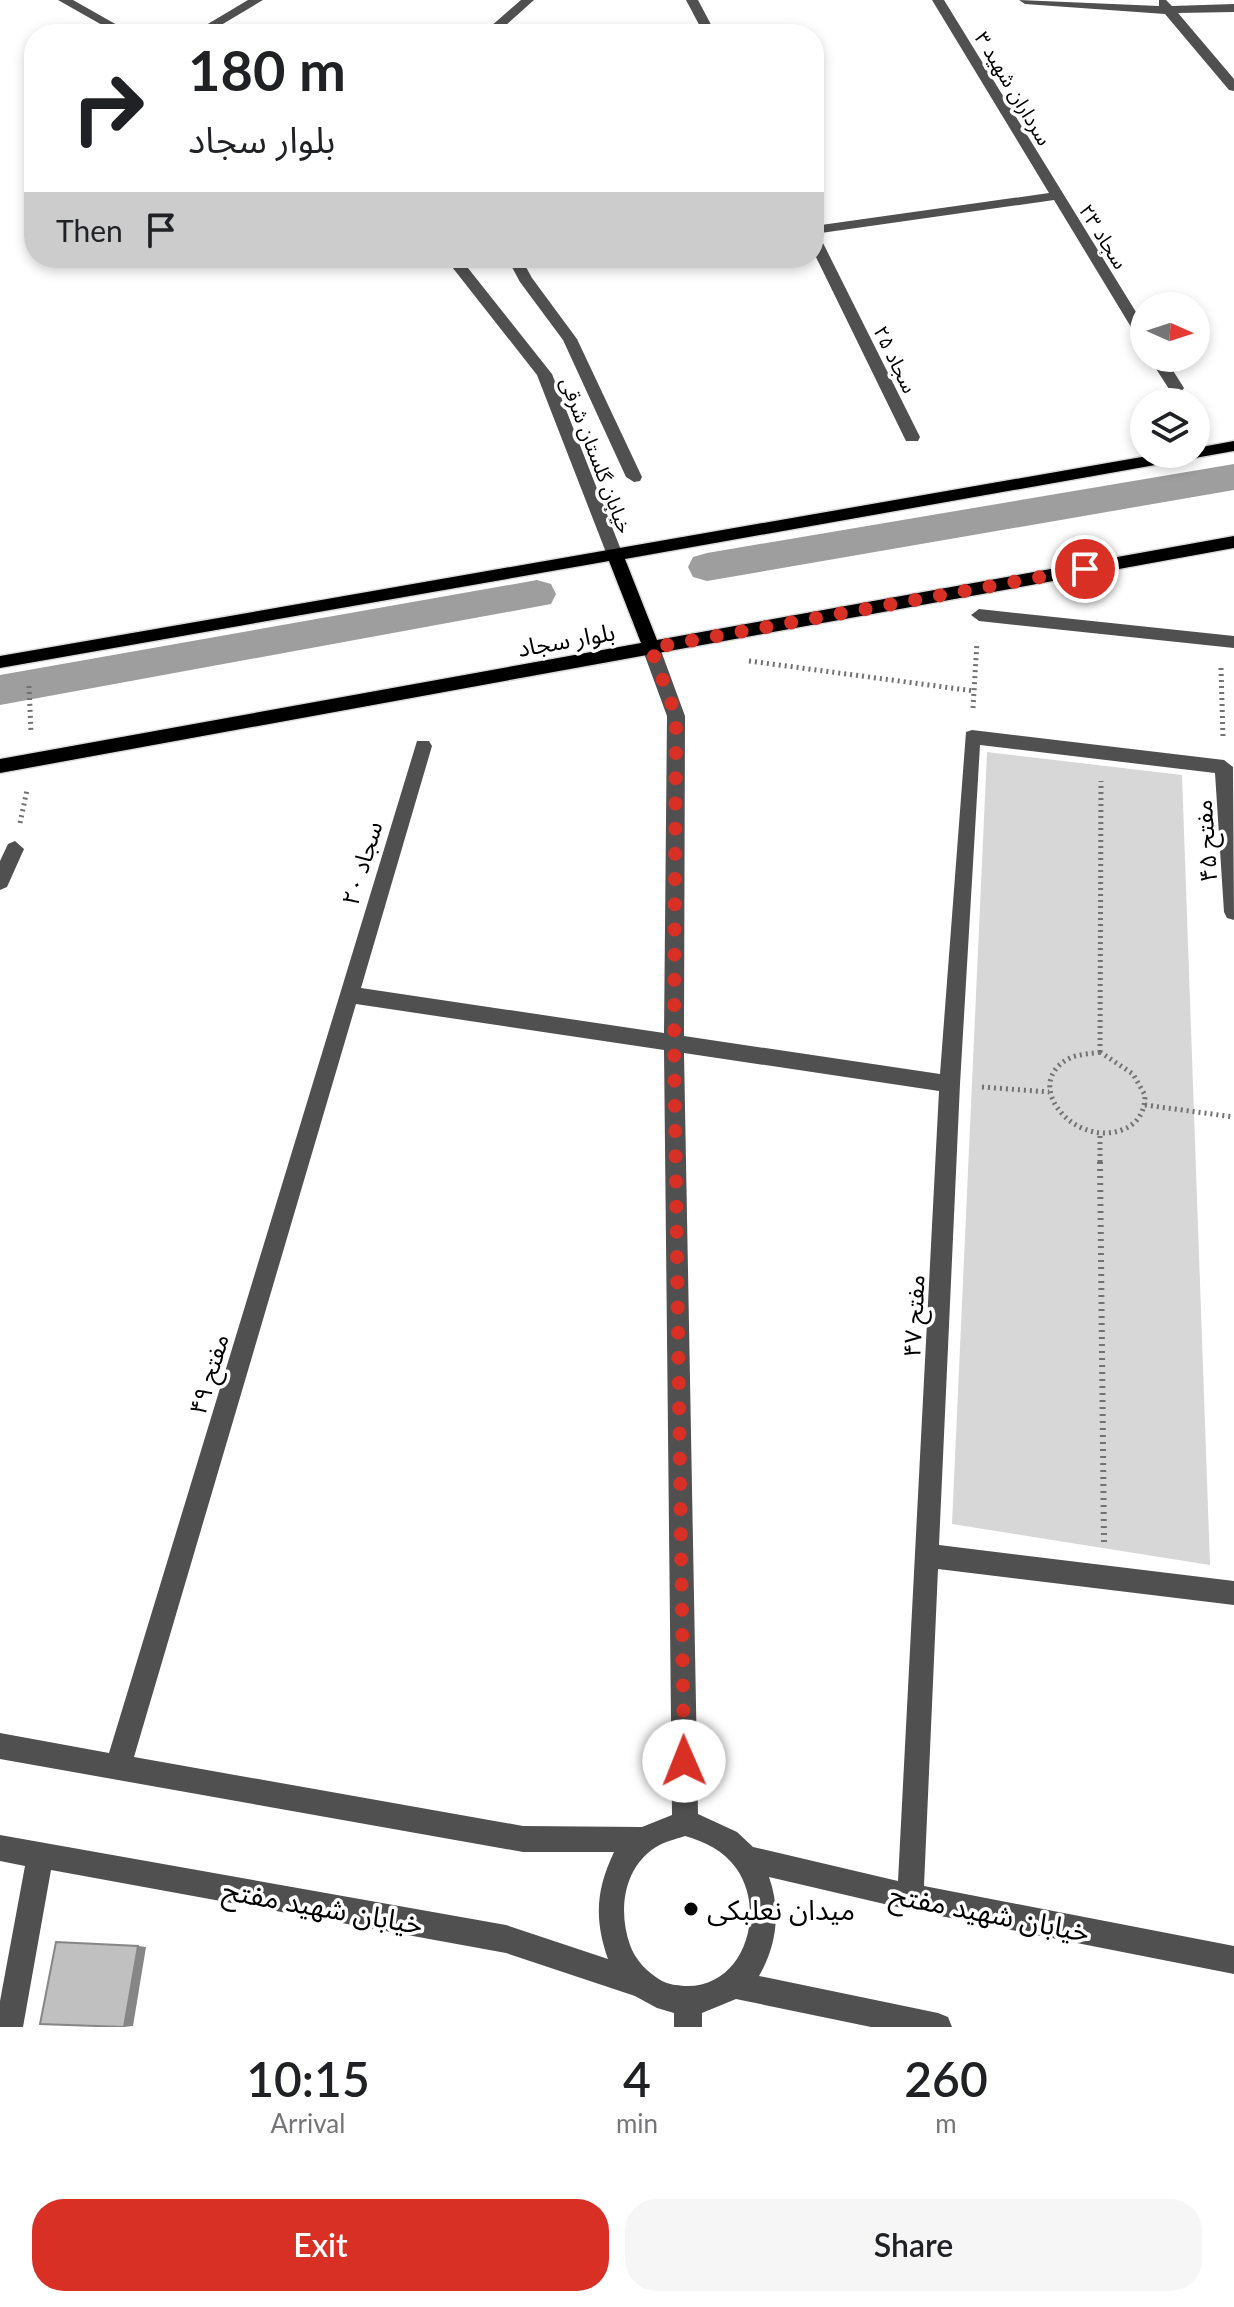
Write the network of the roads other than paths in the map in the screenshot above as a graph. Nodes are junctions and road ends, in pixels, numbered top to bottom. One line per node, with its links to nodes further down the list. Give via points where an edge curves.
1 (64, 0): 9 (street)
2 (257, 0): 10 (street)
3 (528, 0): 11 (street)
4 (692, 0): 12 (street)
5 (938, 0): 14 (street, سرداران شهید ۳)
6 (1025, 0): 7 (street)
7 (1164, 5): 8 (street); 13 (street)
8 (1234, 8)
9 (108, 24)
10 (215, 24)
11 (500, 24)
12 (705, 24)
13 (1234, 87)
14 (1055, 196): 15 (street); 19 (street, سجاد ۲۳)
15 (824, 229)
16 (824, 259): 22 (street, سجاد ۲۵)
17 (460, 268): 28 (street, خیابان گلستان شرقی, via 544,374)
18 (519, 268): 26 (street, via 570,339)
19 (1130, 315)
20 (1166, 372): 21 (street)
21 (1176, 388)
22 (912, 437)
23 (1234, 446): 24 (main road)
24 (1210, 450)
25 (1130, 465): 28 (main road)
26 (634, 477)
27 (1234, 542): 31 (main road, بلوار سجاد)
28 (615, 555): 31 (main road); 32 (main road)
29 (979, 615): 30 (street)
30 (1227, 641)
31 (651, 648): 34 (main road, بلوار سجاد); 40 (street, via 676,716)
32 (0, 662)
33 (423, 746): 39 (street, سجاد ۲۰)
34 (0, 766)
35 (1224, 767): 38 (street, مفتح ۴۵); 41 (street, مفتح ۴۷, via 972,737)
36 (15, 849): 37 (street)
37 (0, 882)
38 (1234, 912)
39 (349, 995): 40 (street); 45 (street, مفتح ۴۹)
40 (674, 1043): 41 (street); 46 (street)
41 (950, 1084): 42 (street, مفتح ۴۷)
42 (927, 1556): 43 (street); 51 (street, مفتح ۴۷)
43 (1234, 1593)
44 (0, 1746): 45 (street)
45 (118, 1767): 47 (street, via 523,1839)
46 (685, 1823): 47 (street); 50 (street, via 708,1827)
47 (640, 1839): 53 (street, via 623,1858 609,1910 612,1938 623,1963)
48 (0, 1848): 49 (street, خیابان شهید مفتح)
49 (40, 1856): 53 (street, خیابان شهید مفتح, via 506,1939); 56 (street)
50 (748, 1859): 51 (street, خیابان شهید مفتح); 54 (street, via 764,1911 761,1939 751,1964)
51 (910, 1897): 52 (street, خیابان شهید مفتح)
52 (1234, 1960)
53 (641, 1984): 55 (street)
54 (734, 1985): 55 (street); 57 (street)
55 (688, 2015)
56 (9, 2027)
57 (938, 2027)

